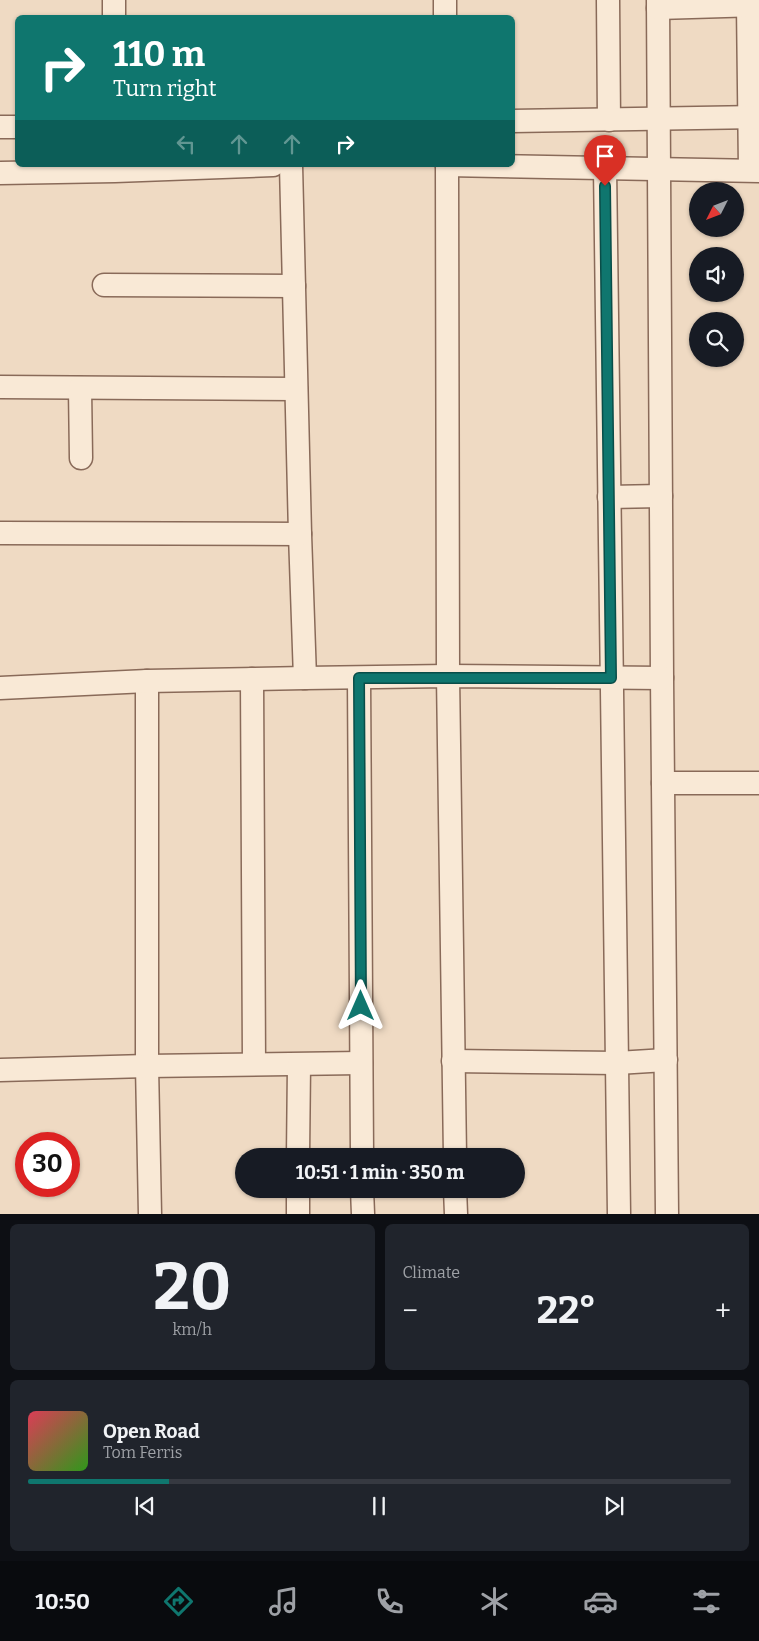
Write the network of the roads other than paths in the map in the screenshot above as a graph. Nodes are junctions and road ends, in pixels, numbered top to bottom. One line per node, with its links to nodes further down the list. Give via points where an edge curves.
1 (114, 0): 6 (street)
2 (445, 0): 7 (street)
3 (608, 0): 9 (street)
4 (658, 4): 5 (street); 10 (street)
5 (753, 5): 8 (street)
6 (114, 15)
7 (445, 15)
8 (754, 117): 10 (street); 21 (street)
9 (610, 120): 10 (street); 11 (street)
10 (660, 120): 20 (street)
11 (515, 121)
12 (0, 127): 13 (street)
13 (15, 127)
14 (515, 166): 18 (street)
15 (168, 167): 19 (street)
16 (291, 167): 24 (street)
17 (447, 167): 33 (street)
18 (605, 167): 20 (street); 30 (street)
19 (115, 168): 22 (street)
20 (660, 168): 21 (street); 29 (street)
21 (755, 170)
22 (0, 173)
23 (104, 285): 24 (street)
24 (294, 286): 27 (street)
25 (0, 387): 26 (street)
26 (80, 388): 27 (street); 28 (street)
27 (296, 389): 32 (street)
28 (81, 458)
29 (662, 496): 30 (street); 37 (street)
30 (609, 497): 36 (street)
31 (0, 533): 32 (street)
32 (300, 534): 34 (street)
33 (448, 676): 35 (street); 36 (street); 44 (street)
34 (305, 678): 35 (street); 38 (street)
35 (359, 678): 45 (street)
36 (611, 678): 37 (street); 46 (street)
37 (662, 678): 42 (street)
38 (252, 679): 39 (street); 47 (street)
39 (147, 681): 40 (street); 49 (street)
40 (0, 688)
41 (759, 783): 42 (street)
42 (663, 784): 43 (street)
43 (666, 1060): 46 (street); 62 (street)
44 (454, 1061): 46 (street); 53 (street)
45 (362, 1063): 48 (street); 52 (street)
46 (617, 1063): 61 (street)
47 (254, 1064): 48 (street); 49 (street)
48 (299, 1065): 51 (street)
49 (147, 1066): 50 (street); 57 (street)
50 (0, 1070)
51 (298, 1148)
52 (362, 1148)
53 (455, 1148)
54 (298, 1198): 58 (street)
55 (362, 1198): 59 (street)
56 (455, 1198): 60 (street)
57 (150, 1214)
58 (298, 1214)
59 (362, 1214)
60 (456, 1214)
61 (619, 1214)
62 (667, 1214)

